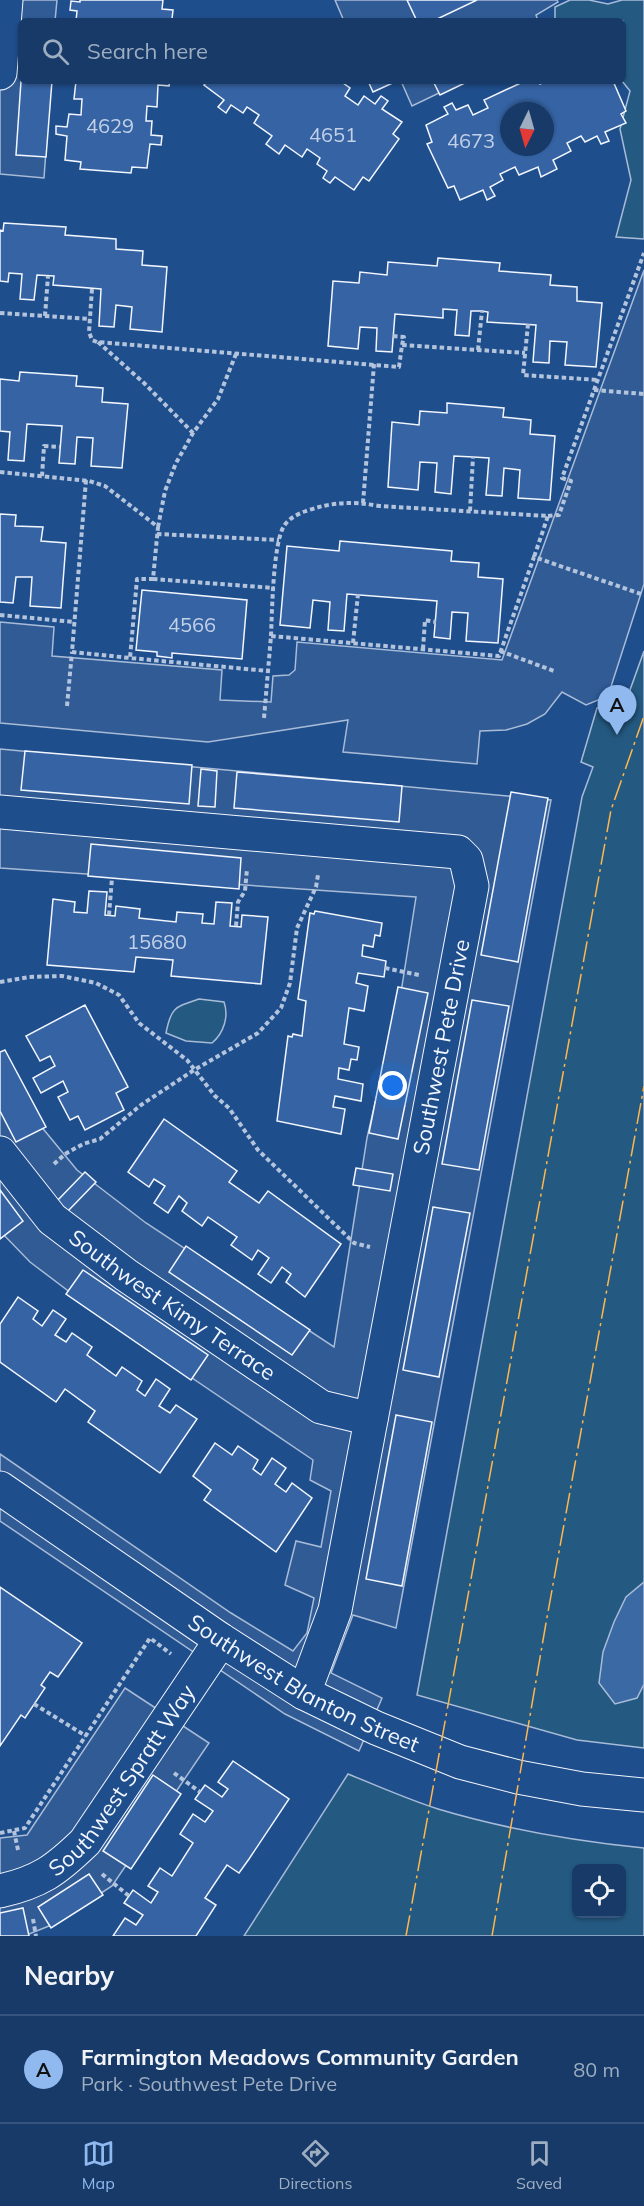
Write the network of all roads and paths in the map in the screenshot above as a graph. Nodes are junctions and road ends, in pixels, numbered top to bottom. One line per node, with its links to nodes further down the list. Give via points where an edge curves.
1 (6, 0): 2 (street)
2 (0, 73)
3 (644, 253): 18 (path)
4 (48, 276): 8 (path)
5 (92, 289): 9 (path)
6 (482, 311): 14 (path)
7 (0, 313): 8 (path)
8 (45, 316): 9 (path)
9 (90, 320): 12 (path, via 89,332)
10 (528, 324): 15 (path)
11 (393, 336): 13 (path, via 404,337)
12 (97, 342): 16 (path); 21 (path)
13 (402, 345): 14 (path); 17 (path, via 399,367)
14 (478, 350): 15 (path)
15 (525, 353): 18 (path, via 523,375)
16 (237, 354): 17 (path); 21 (path, via 218,399)
17 (374, 364): 27 (path)
18 (598, 380): 19 (path)
19 (594, 390): 20 (path); 29 (path, via 562,478 571,481 559,515)
20 (644, 394)
21 (193, 433): 30 (path, via 165,492)
22 (60, 447): 25 (path, via 44,446)
23 (473, 457): 28 (path)
24 (0, 472): 25 (path)
25 (42, 476): 26 (path)
26 (86, 480): 30 (path, via 105,486); 39 (path)
27 (363, 503): 28 (path); 32 (path, via 339,502 295,515 284,526)
28 (470, 512): 29 (path)
29 (548, 516): 33 (path)
30 (158, 527): 31 (path)
31 (157, 534): 32 (path); 34 (path)
32 (279, 540): 35 (path)
33 (534, 557): 37 (path); 44 (path)
34 (153, 579): 35 (path); 46 (path, via 137,579)
35 (274, 588): 41 (path)
36 (358, 594): 42 (path)
37 (644, 595)
38 (0, 615): 39 (path)
39 (74, 622): 45 (path)
40 (436, 622): 43 (path, via 425,620)
41 (271, 636): 42 (path); 47 (path)
42 (353, 643): 43 (path)
43 (423, 649): 44 (path, via 499,656)
44 (500, 651): 48 (path)
45 (72, 652): 46 (path); 49 (path)
46 (130, 658): 47 (path)
47 (268, 671): 50 (path)
48 (554, 671)
49 (67, 706)
50 (264, 718)
51 (0, 812): 52 (street, Southwest Pete Drive)
52 (250, 834): 53 (street, Southwest Pete Drive); 56 (path, via 245,891 238,902)
53 (322, 841): 58 (path, via 316,887 297,928 290,983 281,1008 258,1033); 61 (street, Southwest Pete Drive, via 458,852 470,870 472,886)
54 (112, 878): 55 (path)
55 (109, 915)
56 (236, 926)
57 (0, 982): 58 (path, via 62,976 96,983 118,995 139,1023 187,1060)
58 (194, 1070): 60 (path, via 141,1105 100,1139 65,1154); 61 (path, via 229,1108 258,1150 354,1243)
59 (0, 1154): 60 (street, Southwest Kimy Terrace)
60 (26, 1187): 62 (street, Southwest Kimy Terrace, via 52,1219 126,1275 291,1387 321,1407)
61 (402, 1255): 62 (street, Southwest Pete Drive)
62 (371, 1419): 66 (street, Southwest Pete Drive, via 336,1610)
63 (0, 1488): 64 (street, Southwest Blanton Street)
64 (221, 1640): 65 (street, Southwest Spratt Way); 66 (street, Southwest Blanton Street)
65 (198, 1674): 68 (path, via 150,1638); 71 (street, Southwest Spratt Way, via 84,1842 43,1878)
66 (304, 1693): 69 (street, Southwest Blanton Street, via 460,1762 582,1789)
67 (34, 1704): 68 (path)
68 (86, 1736): 70 (path, via 25,1828)
69 (644, 1795)
70 (0, 1833)
71 (0, 1891)

